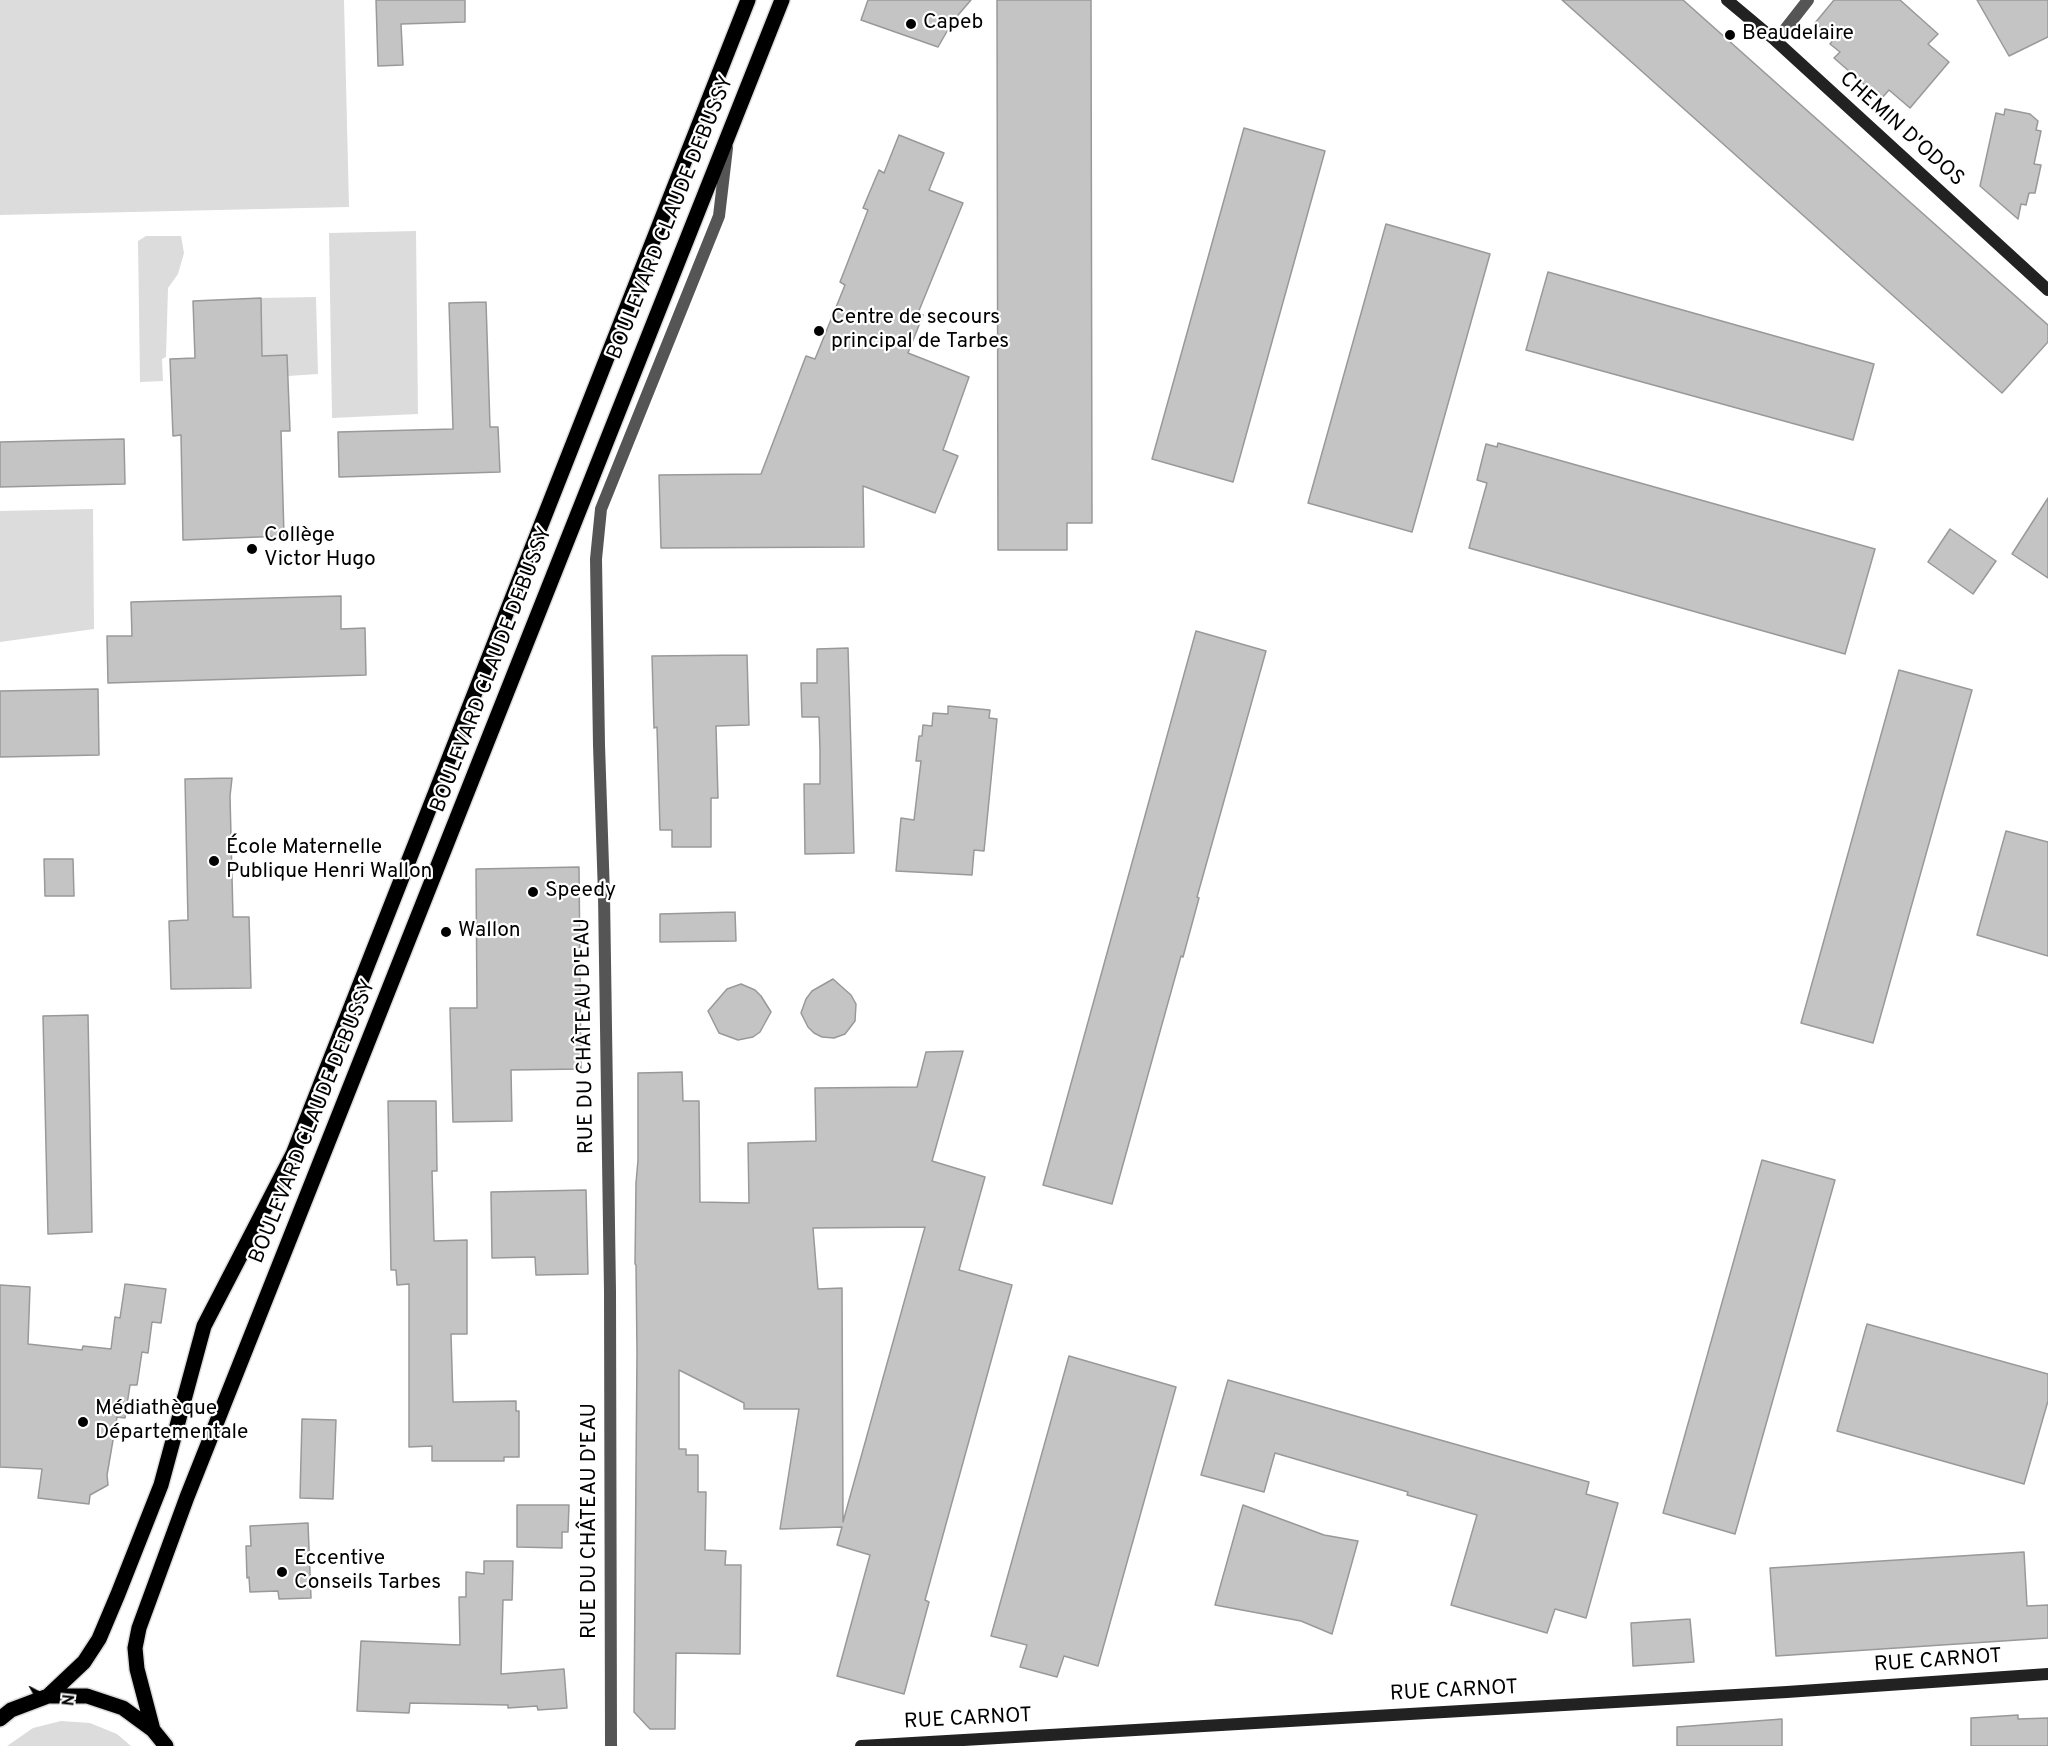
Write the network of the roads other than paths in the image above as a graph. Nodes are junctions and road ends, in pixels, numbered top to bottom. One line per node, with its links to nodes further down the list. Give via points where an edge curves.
1 (748, 0): 9 (main road, BOULEVARD CLAUDE DEBUSSY, via 293,1154 204,1326 161,1485 118,1594 99,1639 84,1662)
2 (782, 0): 6 (main road, BOULEVARD CLAUDE DEBUSSY)
3 (1727, 0): 5 (main road, CHEMIN D'ODOS)
4 (1808, 0): 5 (street)
5 (1776, 41): 7 (main road, CHEMIN D'ODOS)
6 (729, 133): 11 (main road, BOULEVARD CLAUDE DEBUSSY, via 143,1618 135,1648); 13 (street, RUE DU CHÂTEAU D'EAU, via 719,216 601,509 596,559 610,1291)
7 (2048, 290)
8 (2048, 1674): 14 (main road, RUE CARNOT)
9 (48, 1696): 10 (main road, via 10,1710); 11 (main road, via 87,1696 123,1708)
10 (0, 1719)
11 (153, 1730): 12 (main road)
12 (166, 1746)
13 (611, 1746)
14 (861, 1746)

